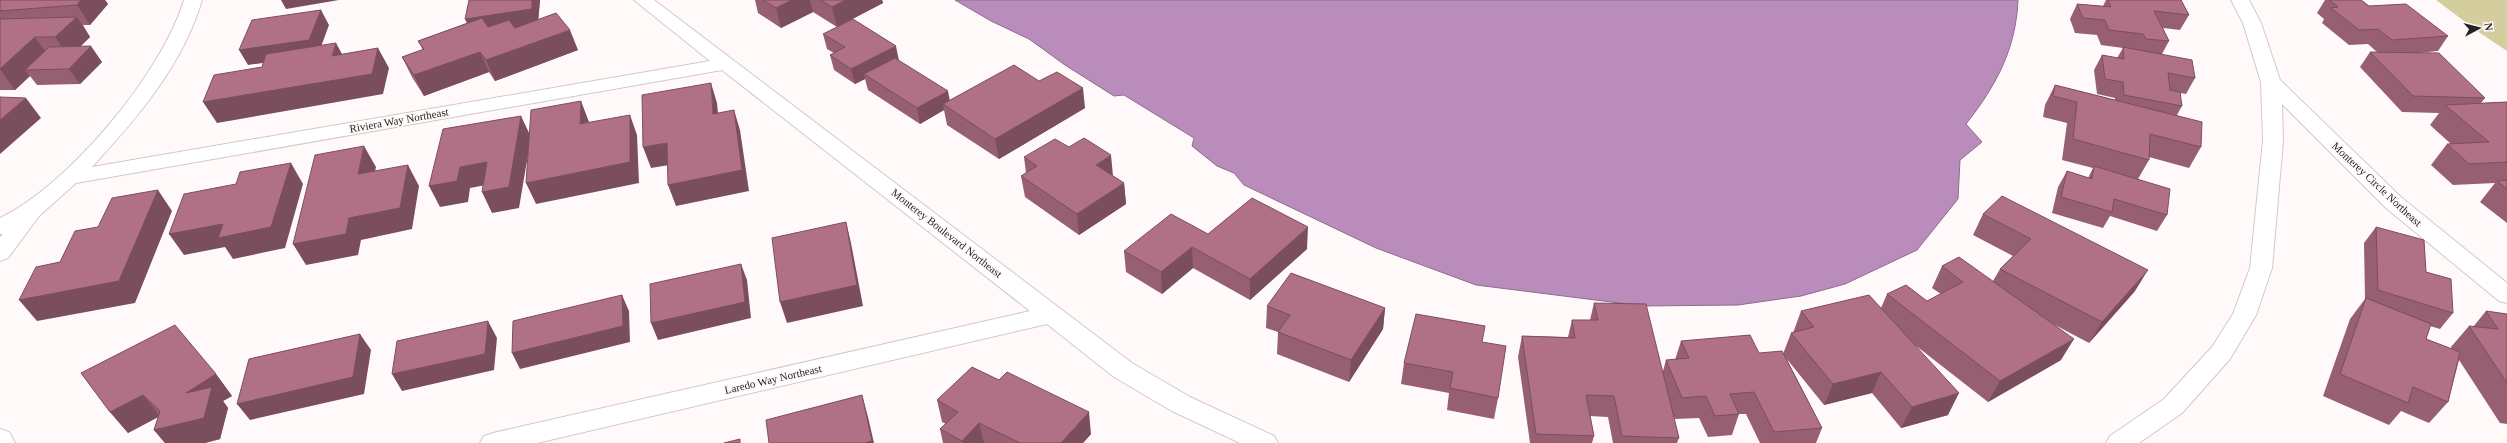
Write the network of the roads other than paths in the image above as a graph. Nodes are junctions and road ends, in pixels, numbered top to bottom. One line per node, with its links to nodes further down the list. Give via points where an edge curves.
1 (193, 0): 6 (street, via 182,33 162,67 124,118)
2 (643, 0): 4 (street, Monterey Boulevard Northeast)
3 (2240, 0): 5 (street, via 2252,22)
4 (726, 64): 6 (street, Riviera Way Northeast); 11 (street, Monterey Boulevard Northeast)
5 (2271, 82): 10 (street, Monterey Circle Northeast, via 2394,203); 16 (street, via 2273,141 2261,268 2244,315 2221,353 2173,406)
6 (72, 177): 7 (street)
7 (33, 209): 8 (street); 9 (street)
8 (0, 227)
9 (0, 253)
10 (2507, 295)
11 (1052, 314): 14 (street, Laredo Way Northeast); 15 (street, Monterey Boulevard Northeast, via 1123,370 1181,404)
12 (0, 439): 13 (street)
13 (2, 443)
14 (493, 443)
15 (1265, 443)
16 (2119, 443)

